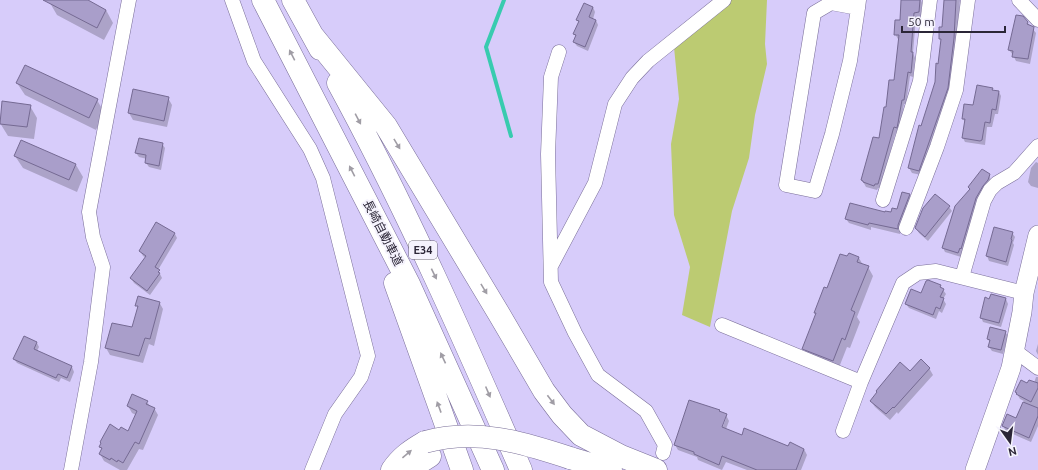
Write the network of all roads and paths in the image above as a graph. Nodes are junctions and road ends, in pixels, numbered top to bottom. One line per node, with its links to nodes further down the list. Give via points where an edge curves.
1 (129, 0): 29 (street, via 89,212 102,267 91,362)
2 (232, 0): 30 (street, via 254,61 310,149 323,178 368,356 361,377 335,414)
3 (263, 0): 15 (highway, 長崎自動車道 / E34, one-way to 3)
4 (293, 0): 11 (highway, E34)
5 (724, 0): 18 (street, via 648,61 632,78 615,104 595,183)
6 (930, 0): 14 (street, via 920,81)
7 (968, 0): 16 (street, via 956,90)
8 (1019, 0): 10 (street)
9 (859, 4): 9 (street, via 850,61 815,191 786,185 814,13 831,3)
10 (1038, 20)
11 (313, 36): 27 (highway, one-way to 27, via 386,126 544,391 562,415 582,435 621,456); 35 (highway, E34, one-way to 35, via 369,140 436,278)
12 (560, 52): 18 (street, via 551,77 548,154)
13 (1038, 146): 19 (street, via 1014,173 990,190 984,201)
14 (883, 200)
15 (369, 206): 33 (highway, one-way to 15); 34 (highway, 長崎自動車道 / E34, one-way to 15, via 409,284)
16 (906, 228)
17 (1038, 235): 20 (street)
18 (550, 268): 27 (street, via 551,282 574,333 598,375 646,411 665,445)
19 (962, 277): 20 (street); 24 (street, via 936,271 918,273 903,283)
20 (1024, 293): 22 (street)
21 (722, 325): 24 (street)
22 (1014, 350): 23 (street); 37 (street, via 1011,368)
23 (1038, 368)
24 (861, 382): 25 (street)
25 (843, 431)
26 (427, 449): 28 (highway, via 443,452 465,449 492,451); 31 (highway, one-way to 26, via 410,450); 32 (highway)
27 (660, 461)
28 (567, 464): 36 (highway)
29 (71, 470)
30 (312, 470)
31 (392, 470)
32 (412, 470)
33 (462, 470)
34 (493, 470)
35 (521, 470)
36 (611, 470)
37 (975, 470)

